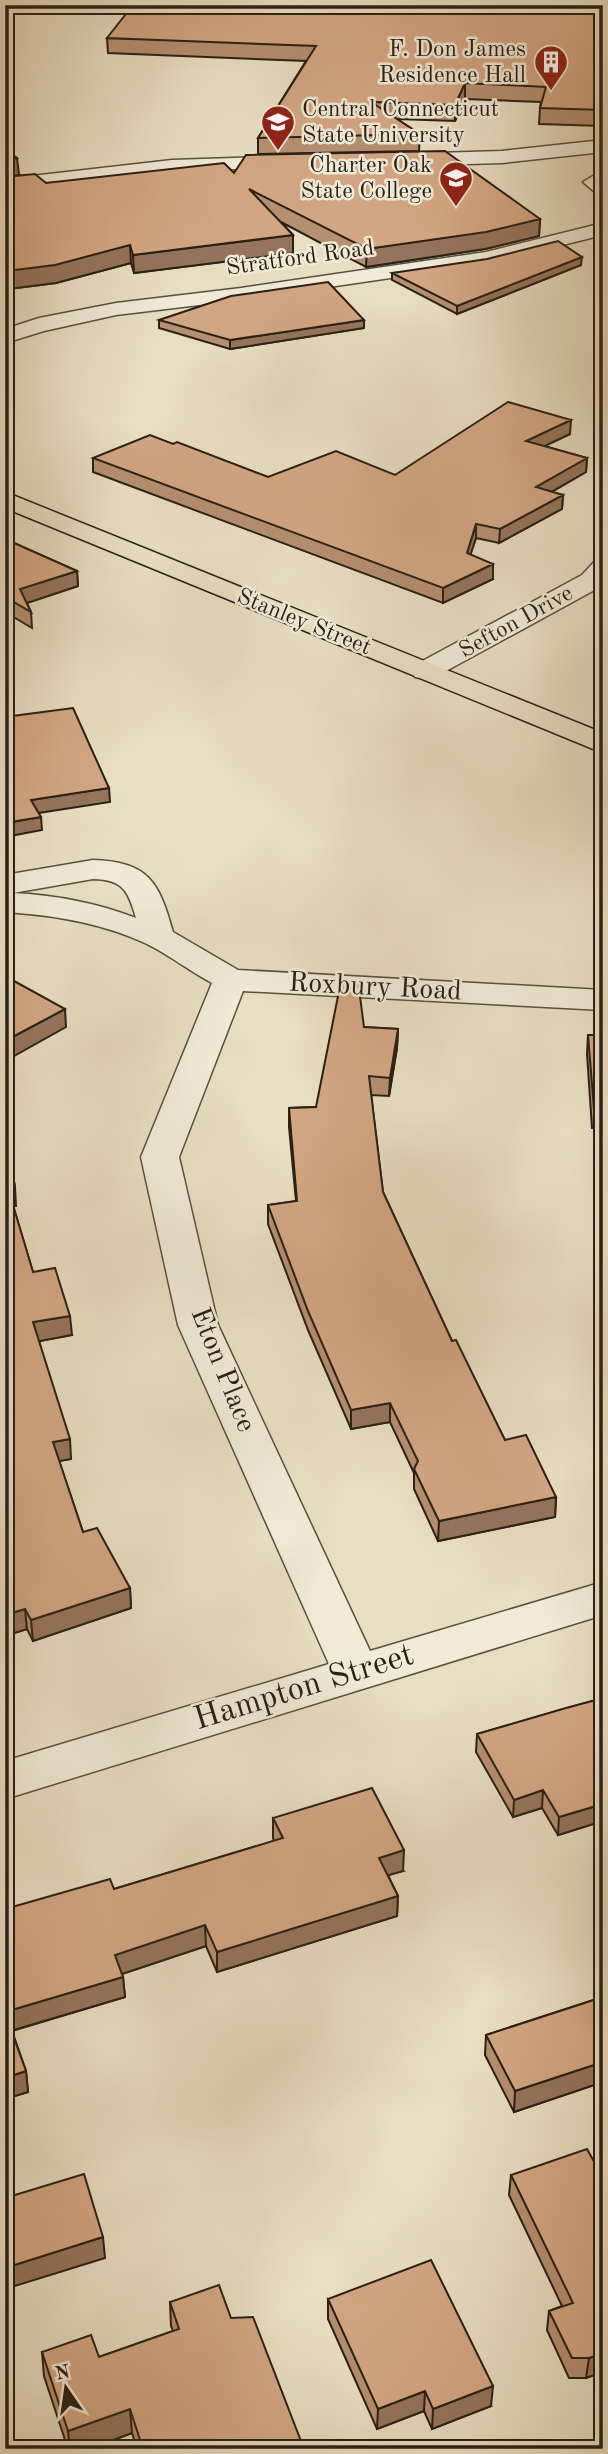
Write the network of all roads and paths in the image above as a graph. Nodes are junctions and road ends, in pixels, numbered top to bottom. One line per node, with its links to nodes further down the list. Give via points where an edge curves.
1 (603, 146): 2 (street, via 502,157)
2 (386, 160)
3 (306, 161): 4 (street, via 172,166)
4 (5, 185)
5 (603, 229): 6 (street, Stratford Road, via 486,258 116,309)
6 (5, 336)
7 (5, 499): 9 (main road, Stanley Street)
8 (603, 568): 9 (street, Sefton Drive, via 591,581)
9 (425, 671): 10 (main road, Stanley Street)
10 (603, 744)
11 (5, 885): 13 (street, via 92,869 119,873 135,880 150,906)
12 (5, 902): 13 (street, Roxbury Road, via 101,916)
13 (158, 937): 14 (street, Roxbury Road)
14 (230, 980): 15 (street, Roxbury Road); 17 (street, Eton Place, via 160,1157 198,1325)
15 (603, 1000)
16 (603, 1598): 17 (street, Hampton Street)
17 (356, 1671): 18 (street, Hampton Street)
18 (5, 1780)

